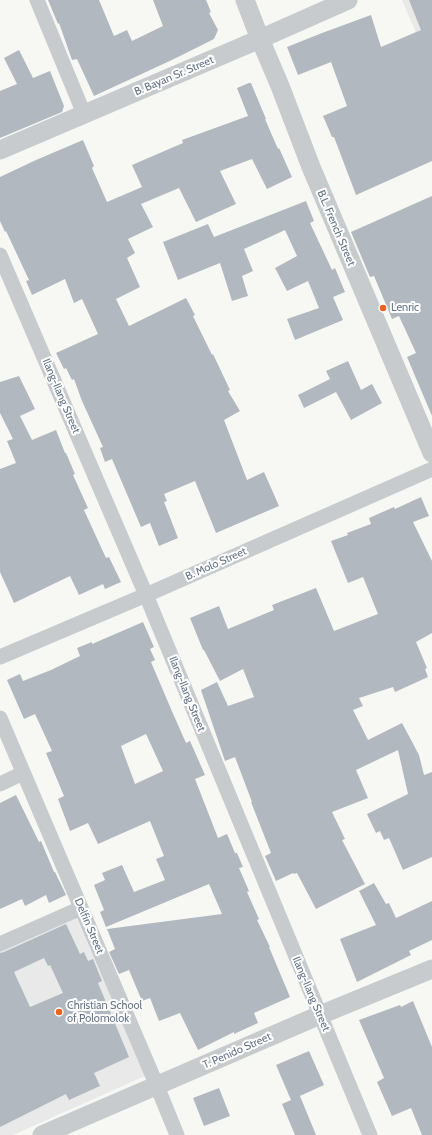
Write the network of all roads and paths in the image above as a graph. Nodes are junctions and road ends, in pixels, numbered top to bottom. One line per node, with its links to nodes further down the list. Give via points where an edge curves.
1 (37, 0): 5 (street)
2 (245, 0): 4 (street, B.L. French Street)
3 (348, 0): 4 (street, B. Bayan Sr. Street)
4 (260, 39): 5 (street, B. Bayan Sr. Street); 8 (street, B.L. French Street, via 311,167)
5 (84, 114): 6 (street, B. Bayan Sr. Street)
6 (0, 150)
7 (0, 255): 10 (street, Ilang-Ilang Street)
8 (432, 453)
9 (432, 469): 10 (street, B. Molo Street)
10 (146, 595): 11 (street, B. Molo Street); 18 (street, Ilang-Ilang Street)
11 (0, 657)
12 (0, 718): 13 (street, Delfin Street)
13 (23, 773): 14 (street); 15 (street, Delfin Street)
14 (0, 784)
15 (81, 908): 16 (street); 19 (street, Delfin Street)
16 (0, 944)
17 (432, 970): 18 (street, T. Penido Street)
18 (320, 1015): 19 (street, T. Penido Street); 22 (street, Ilang-Ilang Street)
19 (157, 1086): 20 (street, T. Penido Street); 21 (street, Delfin Street)
20 (42, 1135)
21 (177, 1135)
22 (370, 1135)

